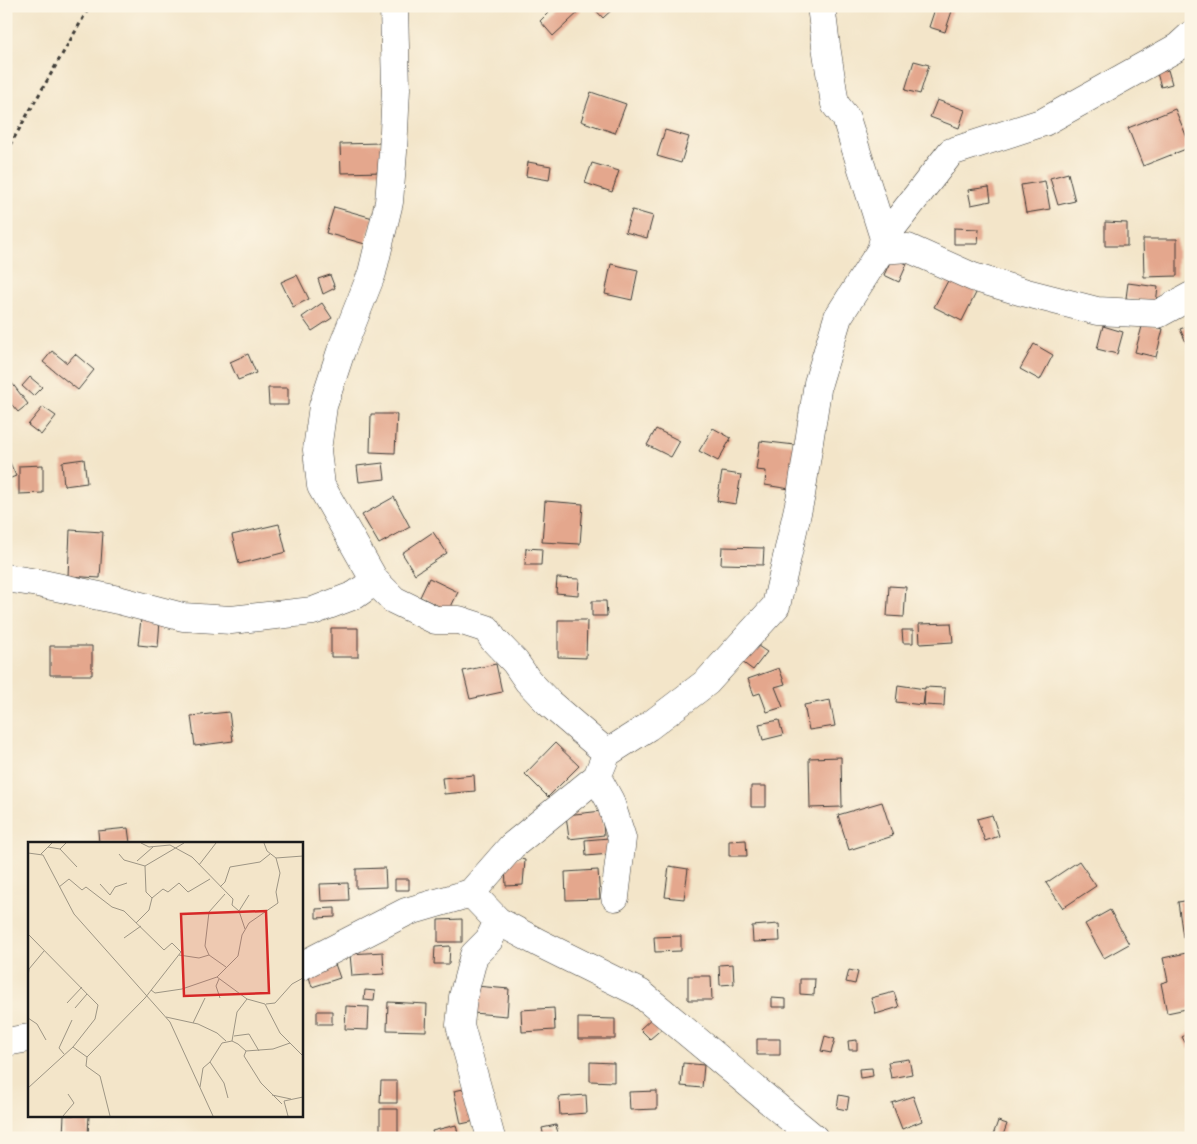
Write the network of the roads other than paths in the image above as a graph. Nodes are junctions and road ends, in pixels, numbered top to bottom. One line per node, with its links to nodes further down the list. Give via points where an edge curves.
1 (394, 6): 7 (street, via 396,89 389,202 372,273 323,406 317,450 321,486)
2 (821, 6): 4 (street, via 835,104 846,118)
3 (1191, 34): 4 (street, via 1178,47 1044,122 951,152)
4 (882, 244): 5 (street, via 908,248 973,277 1097,311 1158,314); 8 (street, via 838,317 818,383 801,495 776,606 707,682)
5 (1191, 296)
6 (6, 578): 7 (street, via 47,584 183,617 231,620 313,611 355,595)
7 (375, 581): 8 (street, via 394,600 435,620 459,620 487,629 528,682)
8 (602, 765): 9 (street, via 512,846); 10 (street, via 622,838)
9 (471, 893): 11 (street); 12 (street, via 406,912)
10 (615, 897)
11 (498, 921): 15 (street, via 489,940 474,955 463,997 460,1025); 16 (street, via 640,993)
12 (302, 965)
13 (28, 1038): 14 (street)
14 (6, 1042)
15 (491, 1138)
16 (814, 1138)

